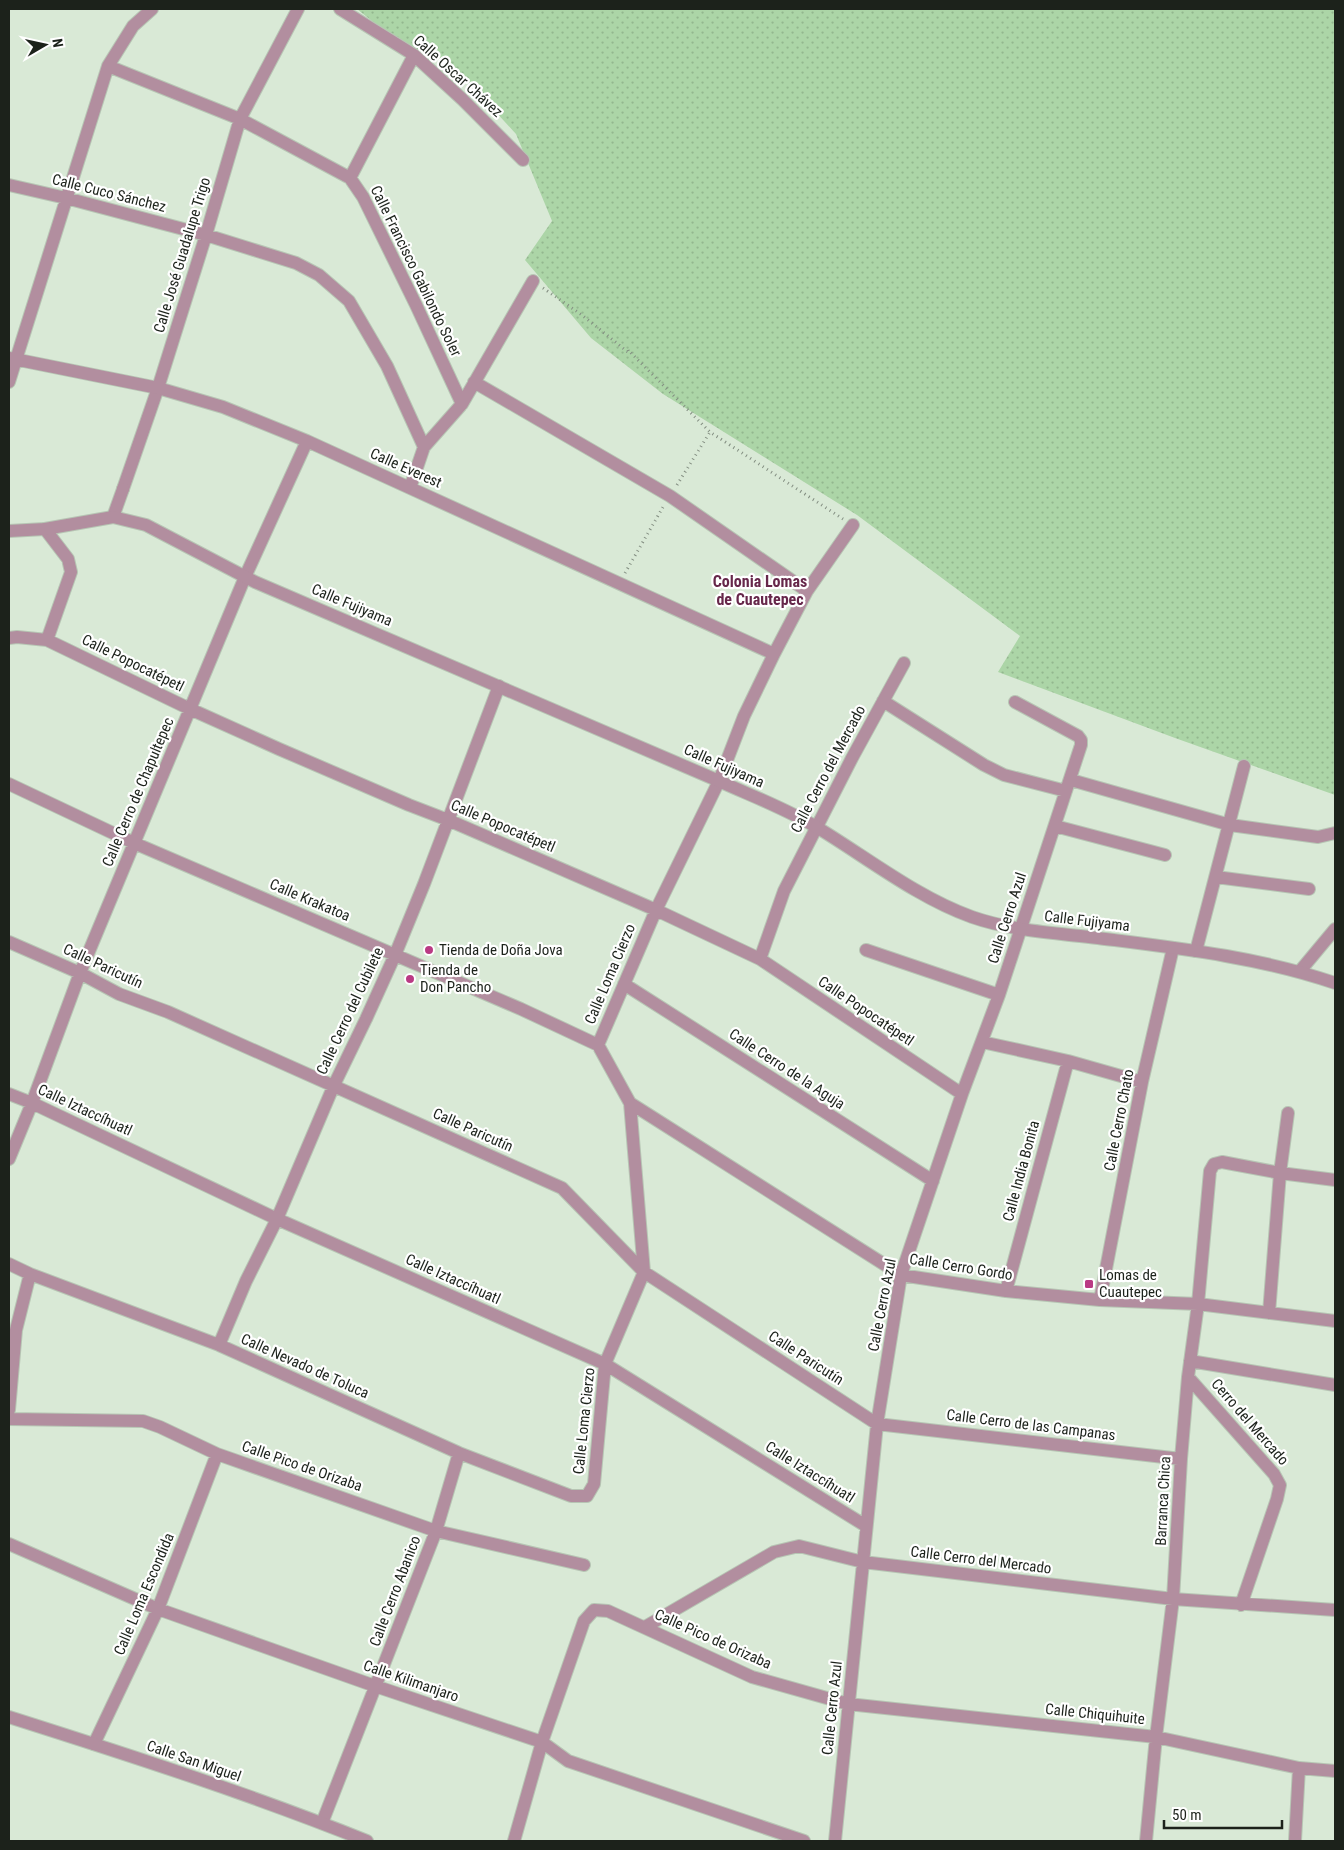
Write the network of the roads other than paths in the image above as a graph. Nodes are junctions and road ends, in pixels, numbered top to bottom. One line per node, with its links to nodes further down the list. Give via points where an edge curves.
1 (152, 9): 5 (street, via 133,26)
2 (298, 9): 6 (street, Calle José Guadalupe Trigo)
3 (340, 9): 4 (street, Calle Oscar Chávez)
4 (414, 55): 7 (street, Calle Oscar Chávez); 8 (street)
5 (108, 66): 6 (street, Calle Francisco Gabilondo Soler); 10 (street)
6 (240, 119): 8 (street, Calle Francisco Gabilondo Soler); 11 (street, Calle José Guadalupe Trigo)
7 (523, 160)
8 (350, 178): 17 (street, Calle Francisco Gabilondo Soler, via 368,206)
9 (9, 185): 10 (street, Calle Cuco Sánchez)
10 (66, 198): 11 (street, Calle Cuco Sánchez); 13 (street)
11 (206, 235): 16 (street, Calle José Guadalupe Trigo); 19 (street, Calle Cuco Sánchez, via 296,263 319,275 349,301 386,366)
12 (532, 280): 15 (street)
13 (12, 360): 14 (street); 16 (street, Calle Everest)
14 (9, 382)
15 (474, 382): 17 (street); 26 (street, via 670,496)
16 (158, 388): 18 (street, Calle Everest, via 223,407); 21 (street, Calle José Guadalupe Trigo)
17 (462, 404): 19 (street)
18 (307, 441): 20 (street, Calle Everest); 25 (street, Calle Cerro de Chapultepec)
19 (424, 447): 20 (street)
20 (410, 488): 29 (street, Calle Everest)
21 (113, 517): 23 (street); 25 (street, Calle Fujiyama, via 146,525)
22 (853, 525): 26 (street, Calle Loma Cierzo)
23 (45, 529): 24 (street); 28 (street, via 68,559 71,572)
24 (9, 531)
25 (245, 577): 31 (street, Calle Fujiyama); 34 (street, Calle Cerro de Chapultepec)
26 (808, 591): 29 (street, Calle Loma Cierzo)
27 (9, 638): 28 (street, Calle Popocatépetl)
28 (47, 640): 34 (street, Calle Popocatépetl)
29 (774, 654): 36 (street, Calle Loma Cierzo, via 744,716)
30 (904, 663): 32 (street, Calle Cerro del Mercado)
31 (499, 686): 36 (street, Calle Fujiyama); 39 (street, Calle Cerro del Cubilete)
32 (883, 701): 38 (street, via 984,765 1004,774); 41 (street, Calle Cerro del Mercado)
33 (1014, 702): 38 (street, Calle Cerro Azul, via 1081,740)
34 (190, 709): 39 (street, Calle Popocatépetl); 44 (street, Calle Cerro de Chapultepec)
35 (1244, 766): 40 (street)
36 (719, 781): 41 (street, Calle Fujiyama); 48 (street, Calle Loma Cierzo)
37 (9, 784): 44 (street, Calle Krakatoa)
38 (1068, 785): 40 (street); 42 (street, Calle Cerro Azul)
39 (448, 820): 48 (street, Calle Popocatépetl); 55 (street, Calle Cerro del Cubilete)
40 (1230, 825): 43 (street, via 1318,836); 46 (street)
41 (816, 826): 49 (street, Calle Fujiyama, via 926,895 971,917); 56 (street, Calle Cerro del Mercado, via 784,891)
42 (1055, 826): 45 (street); 49 (street, Calle Cerro Azul)
43 (1335, 834)
44 (134, 843): 55 (street, Calle Krakatoa); 58 (street, Calle Cerro de Chapultepec)
45 (1165, 855)
46 (1216, 877): 47 (street); 54 (street)
47 (1308, 889)
48 (656, 910): 56 (street, Calle Popocatépetl); 60 (street, Calle Loma Cierzo)
49 (1019, 929): 52 (street, Calle Fujiyama); 61 (street, Calle Cerro Azul)
50 (1335, 929): 57 (street)
51 (9, 942): 58 (street, Calle Paricutín)
52 (1173, 948): 54 (street, Calle Fujiyama); 65 (street, Calle Cerro Chato)
53 (866, 950): 61 (street)
54 (1196, 951): 57 (street, Calle Fujiyama)
55 (395, 955): 63 (street, Calle Krakatoa); 66 (street, Calle Cerro del Cubilete)
56 (760, 959): 68 (street, Calle Popocatépetl)
57 (1300, 971): 59 (street, Calle Fujiyama)
58 (80, 973): 66 (street, Calle Paricutín, via 119,994 168,1012); 69 (street, Calle Cerro de Chapultepec)
59 (1335, 983)
60 (624, 984): 63 (street, Calle Loma Cierzo); 75 (street, Calle Cerro de la Aguja)
61 (998, 995): 62 (street, Calle Cerro Azul)
62 (982, 1042): 64 (street); 68 (street, Calle Cerro Azul)
63 (598, 1045): 70 (street, Calle Loma Cierzo)
64 (1068, 1060): 65 (street); 81 (street, Calle India Bonita)
65 (1142, 1082): 82 (street, Calle Cerro Chato)
66 (334, 1085): 76 (street, Calle Cerro del Cubilete); 78 (street, Calle Paricutín, via 562,1188)
67 (9, 1094): 69 (street, Calle Iztaccíhuatl)
68 (962, 1094): 75 (street, Calle Cerro Azul)
69 (32, 1103): 72 (street, Calle Cerro de Chapultepec); 76 (street, Calle Iztaccíhuatl)
70 (630, 1103): 78 (street, Calle Loma Cierzo); 80 (street, Calle Cerro Gordo)
71 (1288, 1113): 73 (street)
72 (9, 1159)
73 (1280, 1173): 74 (street); 83 (street, Barranca Chica, via 1222,1162 1214,1164 1210,1171); 84 (street)
74 (1335, 1180)
75 (933, 1181): 80 (street, Calle Cerro Azul)
76 (277, 1219): 87 (street, Calle Cerro del Cubilete); 89 (street, Calle Iztaccíhuatl)
77 (9, 1264): 79 (street, Calle Nevado de Toluca)
78 (644, 1272): 89 (street, Calle Loma Cierzo); 94 (street, Calle Paricutín)
79 (30, 1274): 86 (street); 87 (street, Calle Nevado de Toluca)
80 (901, 1275): 81 (street, Calle Cerro Gordo); 94 (street, Calle Cerro Azul)
81 (1006, 1291): 82 (street, Calle Cerro Gordo)
82 (1100, 1300): 83 (street, Calle Cerro Gordo)
83 (1198, 1304): 84 (street, Calle Cerro Gordo); 88 (street, Barranca Chica)
84 (1269, 1313): 85 (street, Calle Cerro Gordo)
85 (1335, 1321)
86 (13, 1330): 92 (street)
87 (219, 1345): 95 (street, Calle Nevado de Toluca)
88 (1190, 1361): 90 (street, Barranca Chica); 91 (street)
89 (605, 1364): 98 (street, Calle Loma Cierzo, via 594,1484); 99 (street, Calle Iztaccíhuatl)
90 (1188, 1377): 97 (street, Barranca Chica); 105 (street, Cerro del Mercado, via 1274,1474 1280,1485)
91 (1335, 1384)
92 (9, 1410)
93 (9, 1419): 96 (street, Calle Pico de Orizaba, via 143,1421)
94 (877, 1424): 97 (street, Calle Cerro de las Campanas); 99 (street, Calle Cerro Azul)
95 (459, 1453): 98 (street, Calle Nevado de Toluca, via 571,1496); 100 (street, Calle Cerro Abanico)
96 (217, 1454): 100 (street, Calle Pico de Orizaba); 106 (street, Calle Loma Escondida)
97 (1181, 1459): 104 (street, Barranca Chica)
98 (587, 1496)
99 (866, 1526): 102 (street, Calle Cerro Azul)
100 (436, 1531): 103 (street, Calle Pico de Orizaba); 109 (street, Calle Cerro Abanico)
101 (9, 1544): 106 (street, Calle Kilimanjaro)
102 (863, 1562): 104 (street, Calle Cerro del Mercado); 108 (street, Calle Cerro del Mercado, via 799,1546 774,1552); 110 (street, Calle Cerro Azul)
103 (584, 1565)
104 (1173, 1599): 105 (street, Calle Cerro del Mercado); 112 (street, Barranca Chica)
105 (1241, 1605): 107 (street, Calle Cerro del Mercado)
106 (158, 1609): 109 (street, Calle Kilimanjaro); 114 (street, Calle Loma Escondida)
107 (1335, 1610)
108 (645, 1627): 110 (street, Calle Pico de Orizaba, via 752,1677); 113 (street, Calle Pico de Orizaba, via 608,1611 594,1610 584,1622)
109 (376, 1686): 113 (street, Calle Kilimanjaro); 117 (street, Calle Cerro Abanico)
110 (848, 1704): 112 (street, Calle Chiquihuite); 121 (street, Calle Cerro Azul)
111 (9, 1717): 114 (street, Calle San Miguel)
112 (1156, 1737): 115 (street, Calle Chiquihuite); 122 (street, Barranca Chica)
113 (542, 1742): 119 (street); 120 (street, Calle Kilimanjaro, via 568,1761)
114 (94, 1744): 117 (street, Calle San Miguel)
115 (1299, 1768): 116 (street, Calle Chiquihuite); 123 (street)
116 (1335, 1771)
117 (322, 1823): 118 (street, Calle San Miguel)
118 (367, 1841)
119 (514, 1841)
120 (804, 1841)
121 (835, 1841)
122 (1146, 1841)
123 (1295, 1841)

